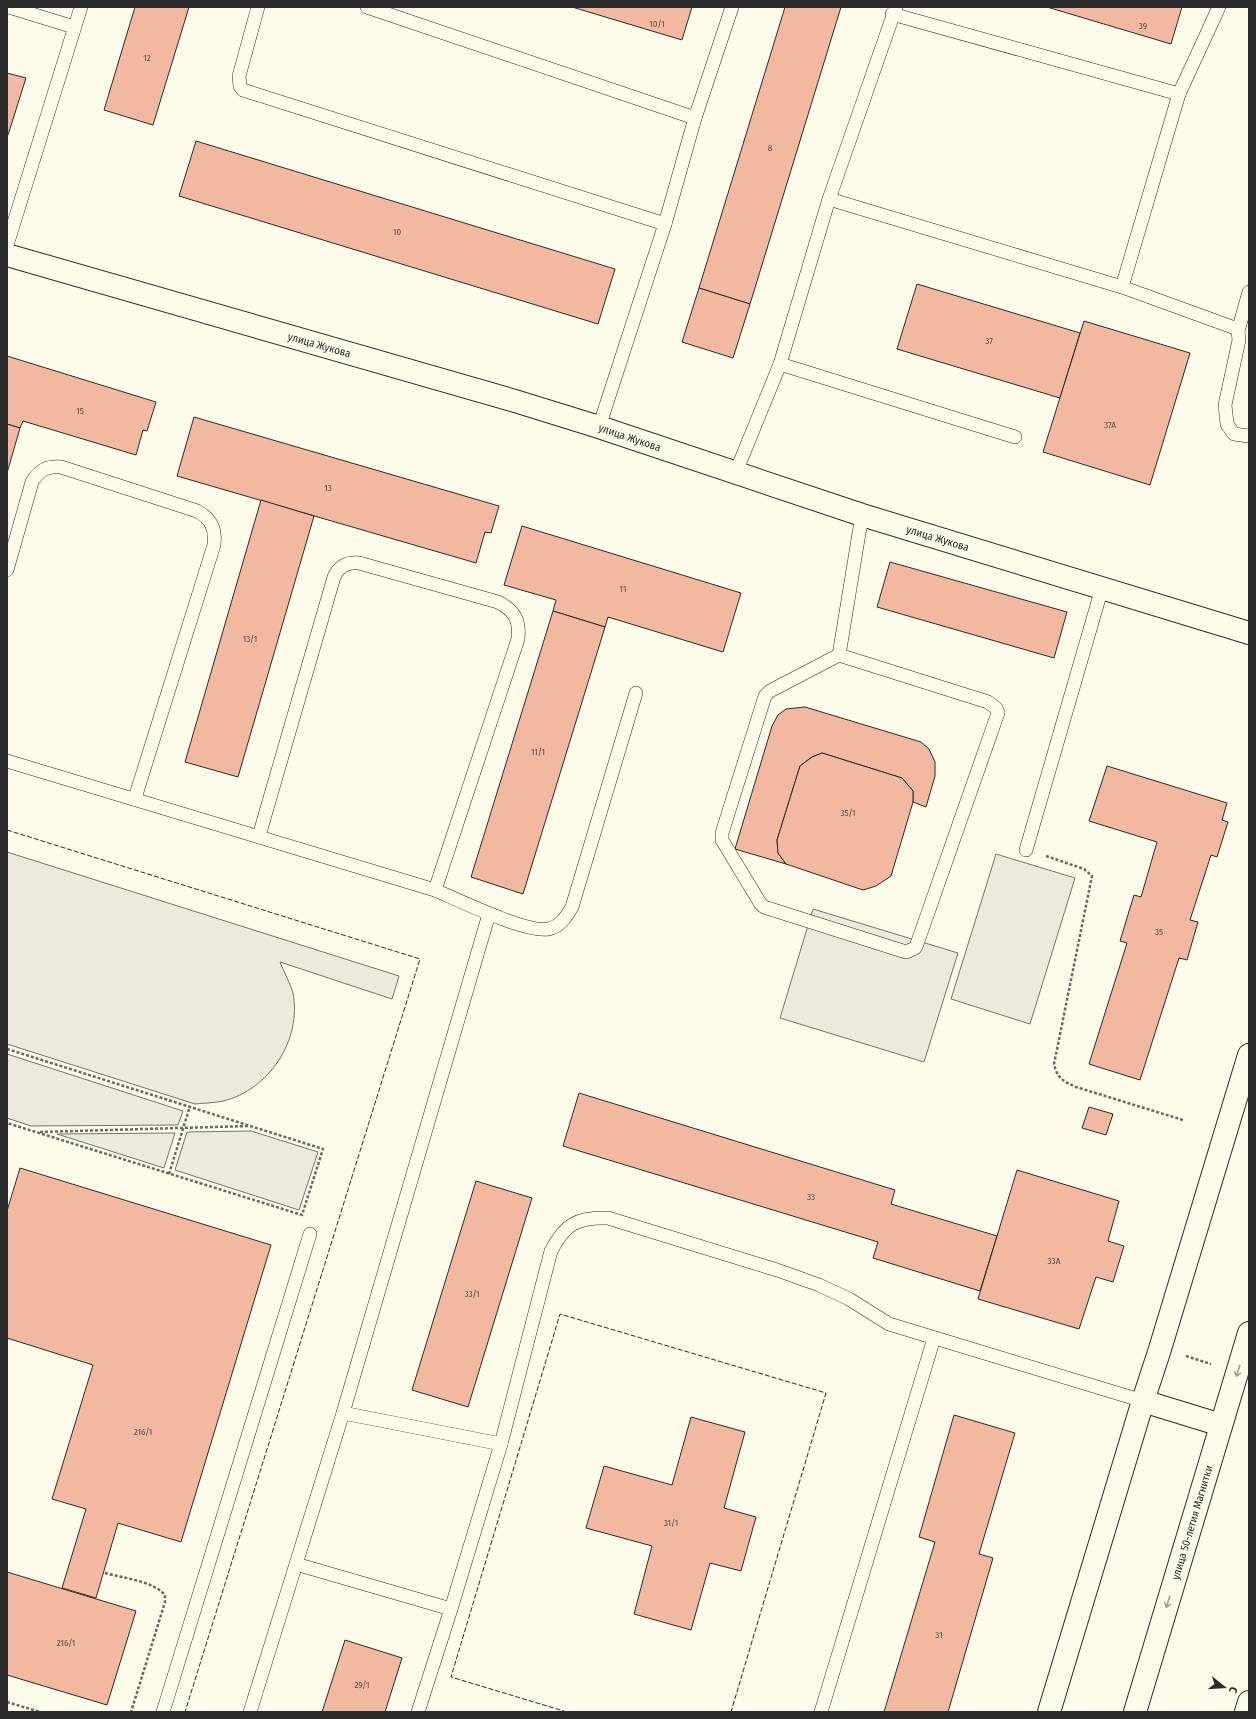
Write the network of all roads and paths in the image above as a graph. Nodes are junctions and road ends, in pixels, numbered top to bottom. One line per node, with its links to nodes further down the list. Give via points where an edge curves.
1 (9, 7): 8 (lane)
2 (81, 7): 8 (lane)
3 (258, 7): 12 (lane, via 239,76 243,90)
4 (367, 7): 10 (lane)
5 (732, 7): 10 (lane)
6 (1218, 7): 9 (lane)
7 (894, 10): 9 (lane); 11 (lane)
8 (74, 27): 13 (lane)
9 (1179, 94): 15 (lane)
10 (694, 118): 12 (lane)
11 (829, 199): 15 (lane); 18 (lane)
12 (665, 224): 19 (lane)
13 (7, 245)
14 (7, 255): 19 (street, улица Жукова)
15 (1122, 287): 17 (lane, via 1231,325)
16 (1249, 292): 17 (lane)
17 (1238, 331): 20 (lane, via 1239,340 1225,405 1227,424 1234,434)
18 (780, 364): 21 (lane); 22 (lane)
19 (599, 427): 22 (street, улица Жукова)
20 (1249, 436)
21 (1015, 437)
22 (736, 472): 23 (street, улица Жукова)
23 (862, 515): 25 (street, улица Жукова); 27 (lane)
24 (7, 570): 30 (lane, via 32,482 36,474 52,466 197,510 212,524 215,534 214,545)
25 (1102, 588): 26 (street, улица Жукова); 32 (lane)
26 (1249, 633)
27 (840, 654): 27 (lane, via 765,696 722,833 722,840 764,907 906,952 915,948 917,944 998,713 988,702)
28 (636, 693): 34 (lane, via 572,907 566,917 558,925 548,929 536,929)
29 (7, 761): 30 (lane)
30 (135, 798): 31 (lane)
31 (259, 836): 33 (lane); 33 (lane, via 337,570 351,562 359,563 498,602 515,616 519,628 518,639)
32 (1026, 850): 38 (path, via 1084,869 1092,876 1054,1064 1056,1072 1062,1081 1076,1087)
33 (435, 890): 34 (lane)
34 (489, 914): 49 (lane)
35 (7, 1049): 37 (path)
36 (1249, 1055): 46 (street)
37 (190, 1106): 40 (path); 42 (path)
38 (1183, 1120)
39 (7, 1123): 41 (path)
40 (250, 1126): 41 (path); 42 (path, via 323,1149 302,1215)
41 (37, 1133): 42 (path)
42 (170, 1174)
43 (310, 1234): 59 (lane)
44 (1249, 1333): 47 (street, улица 50-летия Магнитки, one-way to 47)
45 (934, 1338): 48 (lane); 51 (lane, via 889,1324 849,1299 777,1270 608,1218 590,1217 573,1224 560,1235 551,1251); 62 (lane)
46 (1160, 1349): 47 (path); 48 (street)
47 (1237, 1372): 50 (street, улица 50-летия Магнитки)
48 (1143, 1401): 50 (street); 63 (street)
49 (343, 1413): 51 (lane); 52 (lane)
50 (1221, 1425): 64 (street, улица 50-летия Магнитки, one-way to 64)
51 (501, 1444): 54 (lane)
52 (296, 1564): 54 (lane); 60 (lane)
53 (105, 1572): 58 (path, via 152,1586 165,1595)
54 (451, 1608): 61 (lane)
55 (7, 1702): 57 (path)
56 (1249, 1702): 65 (street)
57 (40, 1712)
58 (131, 1712)
59 (163, 1712)
60 (250, 1712)
61 (418, 1712)
62 (821, 1712)
63 (1049, 1712)
64 (1134, 1712)
65 (1246, 1712)

